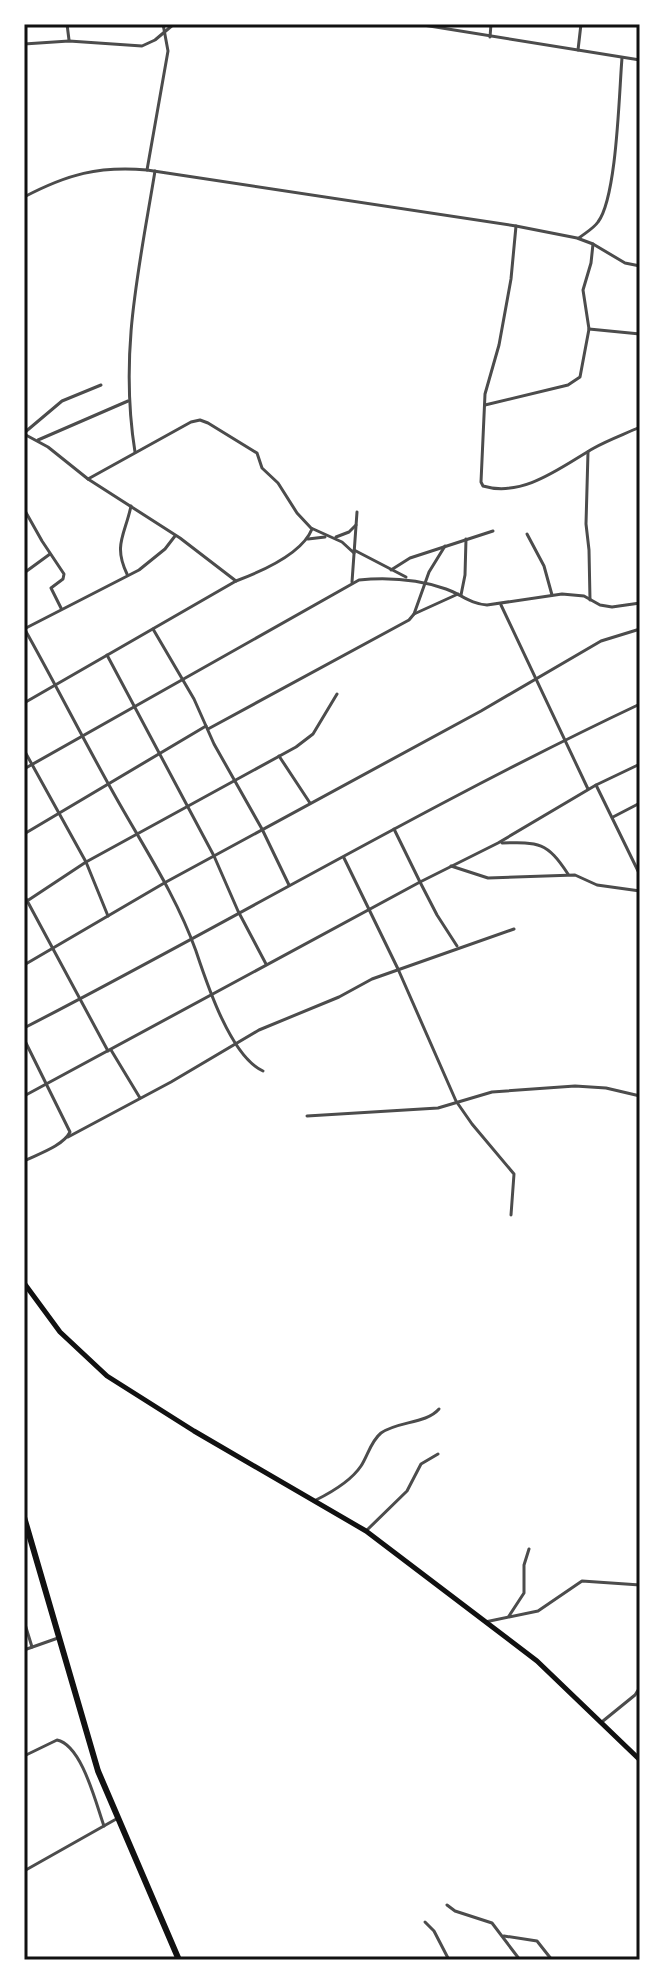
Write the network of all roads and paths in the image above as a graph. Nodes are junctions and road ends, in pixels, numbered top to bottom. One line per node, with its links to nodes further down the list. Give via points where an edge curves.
1 (67, 24): 9 (street)
2 (163, 24): 7 (street)
3 (174, 24): 7 (street)
4 (421, 24): 8 (street)
5 (491, 24): 8 (street)
6 (581, 24): 11 (street)
7 (164, 32): 9 (street, via 142,46); 14 (street, via 167,57)
8 (490, 37): 11 (street)
9 (69, 41): 10 (street)
10 (24, 44)
11 (578, 50): 12 (street)
12 (622, 58): 13 (street); 18 (street, via 605,207 599,221)
13 (640, 60)
14 (147, 170): 15 (street); 16 (street, via 92,170)
15 (155, 170): 17 (street); 24 (street, via 132,307)
16 (24, 197)
17 (516, 226): 18 (street); 25 (street, via 511,279)
18 (577, 238): 19 (street)
19 (593, 244): 20 (street); 21 (street, via 583,290)
20 (640, 266)
21 (589, 329): 22 (street); 25 (street, via 583,372 576,381)
22 (640, 334)
23 (101, 385): 27 (street, via 62,401)
24 (128, 401): 28 (street); 29 (street)
25 (485, 405): 30 (street, via 483,486 518,487)
26 (640, 427): 30 (street)
27 (24, 433): 28 (street)
28 (38, 440): 31 (street)
29 (135, 452): 31 (street); 36 (street, via 191,422 208,423 257,453 262,468)
30 (588, 452): 55 (street)
31 (88, 479): 32 (street)
32 (131, 506): 39 (street); 48 (street, via 119,546)
33 (24, 509): 45 (street)
34 (357, 512): 35 (street)
35 (356, 525): 40 (street, via 345,535); 44 (street)
36 (312, 529): 40 (street); 41 (street)
37 (493, 531): 42 (street)
38 (527, 534): 53 (street)
39 (175, 536): 48 (street, via 151,561); 50 (street)
40 (330, 537): 41 (street); 44 (street)
41 (308, 539): 50 (street, via 263,570)
42 (466, 539): 43 (street); 54 (street)
43 (445, 546): 46 (street); 52 (street)
44 (354, 552): 46 (street); 51 (street)
45 (51, 554): 47 (street); 58 (street, via 64,574 51,588)
46 (391, 570): 49 (street)
47 (24, 573)
48 (127, 575): 58 (street)
49 (410, 579): 51 (street); 52 (street)
50 (236, 581): 61 (street)
51 (352, 582): 65 (street)
52 (426, 584): 54 (street); 59 (street)
53 (552, 595): 55 (street); 57 (street)
54 (459, 596): 57 (street, via 475,604); 59 (street)
55 (590, 600): 56 (street, via 612,607)
56 (640, 603)
57 (501, 605): 64 (street)
58 (61, 608): 60 (street)
59 (414, 614): 71 (street, via 395,629)
60 (24, 629): 66 (street)
61 (153, 629): 63 (street); 65 (street)
62 (640, 629): 64 (street, via 601,641)
63 (107, 655): 66 (street); 70 (street)
64 (534, 679): 73 (street); 85 (street)
65 (183, 680): 70 (street); 71 (street)
66 (55, 683): 68 (street); 72 (street)
67 (337, 694): 76 (street, via 313,734)
68 (24, 703)
69 (640, 704): 73 (street)
70 (134, 709): 72 (street); 75 (street)
71 (207, 727): 75 (street); 80 (street)
72 (82, 736): 77 (street); 81 (street)
73 (565, 741): 83 (street); 90 (street)
74 (24, 750): 77 (street)
75 (158, 753): 81 (street); 86 (street)
76 (279, 756): 80 (street); 85 (street)
77 (33, 764): 79 (street); 87 (street)
78 (640, 764): 82 (street)
79 (24, 769)
80 (236, 782): 86 (street); 89 (street)
81 (108, 784): 87 (street); 92 (street)
82 (596, 785): 83 (street); 88 (street)
83 (588, 789): 93 (street)
84 (640, 803): 88 (street)
85 (310, 804): 89 (street)
86 (189, 806): 92 (street); 94 (street)
87 (61, 813): 91 (street); 96 (street)
88 (613, 817): 99 (street)
89 (262, 829): 94 (street); 102 (street)
90 (394, 829): 95 (street); 101 (street)
91 (24, 834)
92 (136, 834): 96 (street); 100 (street)
93 (498, 843): 97 (street); 98 (street, via 544,845)
94 (214, 856): 100 (street); 106 (street)
95 (344, 858): 102 (street); 107 (street)
96 (86, 862): 105 (street); 108 (street)
97 (451, 866): 98 (street, via 488,878); 101 (street)
98 (569, 875): 103 (street)
99 (640, 875)
100 (166, 882): 108 (street); 110 (street)
101 (420, 882): 107 (street); 111 (street)
102 (289, 885): 106 (street)
103 (640, 891)
104 (24, 895): 105 (street)
105 (25, 902): 112 (street)
106 (238, 911): 110 (street); 114 (street)
107 (370, 911): 114 (street); 115 (street)
108 (108, 916): 112 (street)
109 (514, 929): 111 (street)
110 (191, 939): 116 (street); 117 (street)
111 (457, 946): 115 (street)
112 (53, 949): 113 (street); 117 (street)
113 (24, 965)
114 (267, 966): 116 (street)
115 (398, 969): 120 (street); 127 (street)
116 (211, 995): 120 (street); 121 (street)
117 (79, 1000): 118 (street); 121 (street)
118 (24, 1028)
119 (24, 1039): 123 (street)
120 (236, 1043): 122 (street); 126 (street)
121 (109, 1051): 123 (street); 126 (street)
122 (263, 1071)
123 (47, 1083): 124 (street); 129 (street)
124 (24, 1096)
125 (640, 1096): 127 (street, via 585,1086 492,1092)
126 (140, 1098): 129 (street)
127 (456, 1101): 128 (street, via 438,1108); 131 (street, via 514,1174)
128 (307, 1116)
129 (68, 1137): 130 (street)
130 (24, 1161)
131 (511, 1215)
132 (24, 1283): 135 (main road, via 60,1332 107,1376)
133 (439, 1409): 135 (street, via 378,1436 354,1474)
134 (438, 1454): 137 (street, via 421,1464 407,1491)
135 (316, 1500): 137 (main road)
136 (24, 1517): 143 (highway)
137 (366, 1531): 142 (main road)
138 (529, 1549): 140 (street, via 524,1593)
139 (640, 1585): 140 (street, via 582,1581 538,1611)
140 (509, 1616): 142 (street)
141 (24, 1621): 144 (street)
142 (485, 1622): 147 (main road)
143 (58, 1638): 144 (street); 150 (highway, via 98,1771)
144 (32, 1647): 145 (street)
145 (24, 1650)
146 (640, 1687): 147 (street)
147 (603, 1721): 149 (main road)
148 (24, 1756): 151 (street, via 57,1740 68,1745)
149 (640, 1760)
150 (118, 1818): 151 (street); 156 (highway)
151 (104, 1826): 152 (street)
152 (24, 1871)
153 (447, 1905): 155 (street, via 485,1919)
154 (425, 1922): 157 (street)
155 (504, 1936): 158 (street); 159 (street, via 537,1941)
156 (179, 1960)
157 (449, 1960)
158 (520, 1960)
159 (552, 1960)

